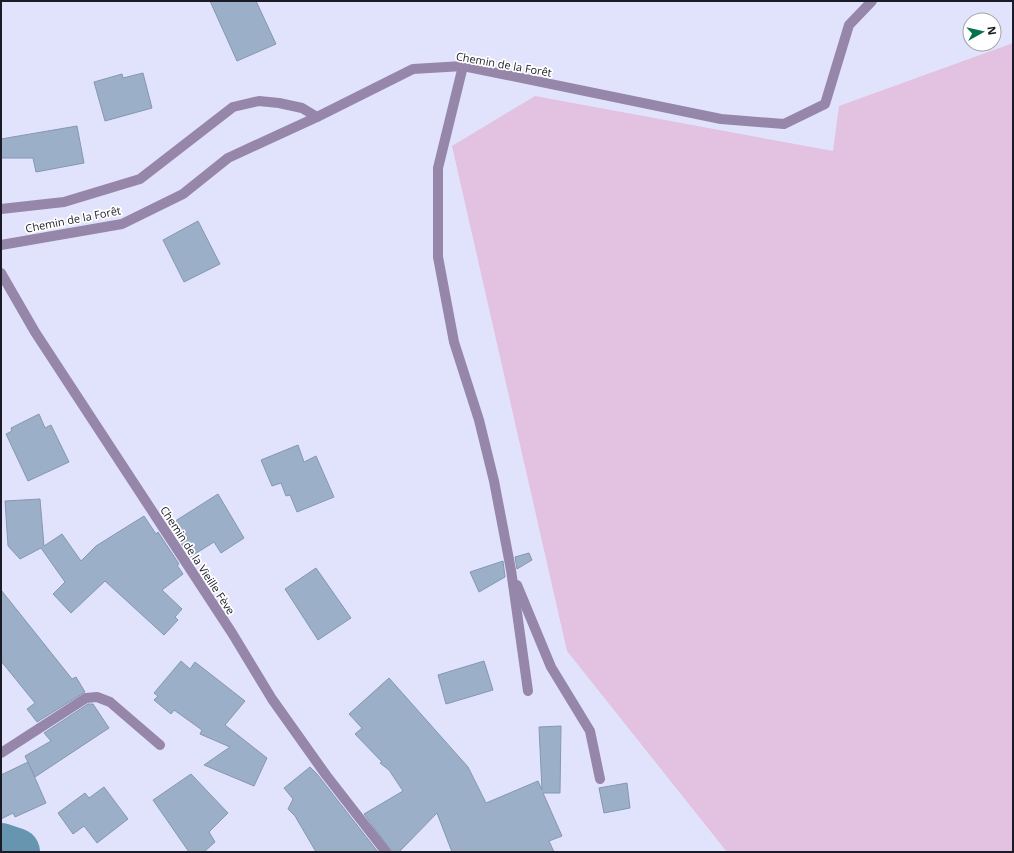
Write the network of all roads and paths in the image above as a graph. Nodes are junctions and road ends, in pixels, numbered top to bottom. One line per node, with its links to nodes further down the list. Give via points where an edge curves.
1 (872, 1): 2 (street, Chemin de la Forêt, via 849,26 824,104 784,124 720,119)
2 (463, 66): 3 (street, Chemin de la Forêt, via 413,68); 7 (street, via 438,168 438,256 454,342 479,420)
3 (317, 117): 4 (street, via 302,108 279,103 259,101 233,108 140,178 64,202); 5 (street, Chemin de la Forêt, via 228,158 182,194 122,224)
4 (1, 209)
5 (1, 245)
6 (1, 273): 12 (street, Chemin de la Vieille Fève, via 34,332 232,633 272,699)
7 (511, 570): 8 (street); 11 (street, via 551,667 590,731)
8 (528, 691)
9 (160, 745): 10 (street, via 110,702 97,697 86,698)
10 (1, 753)
11 (600, 779)
12 (386, 852)

